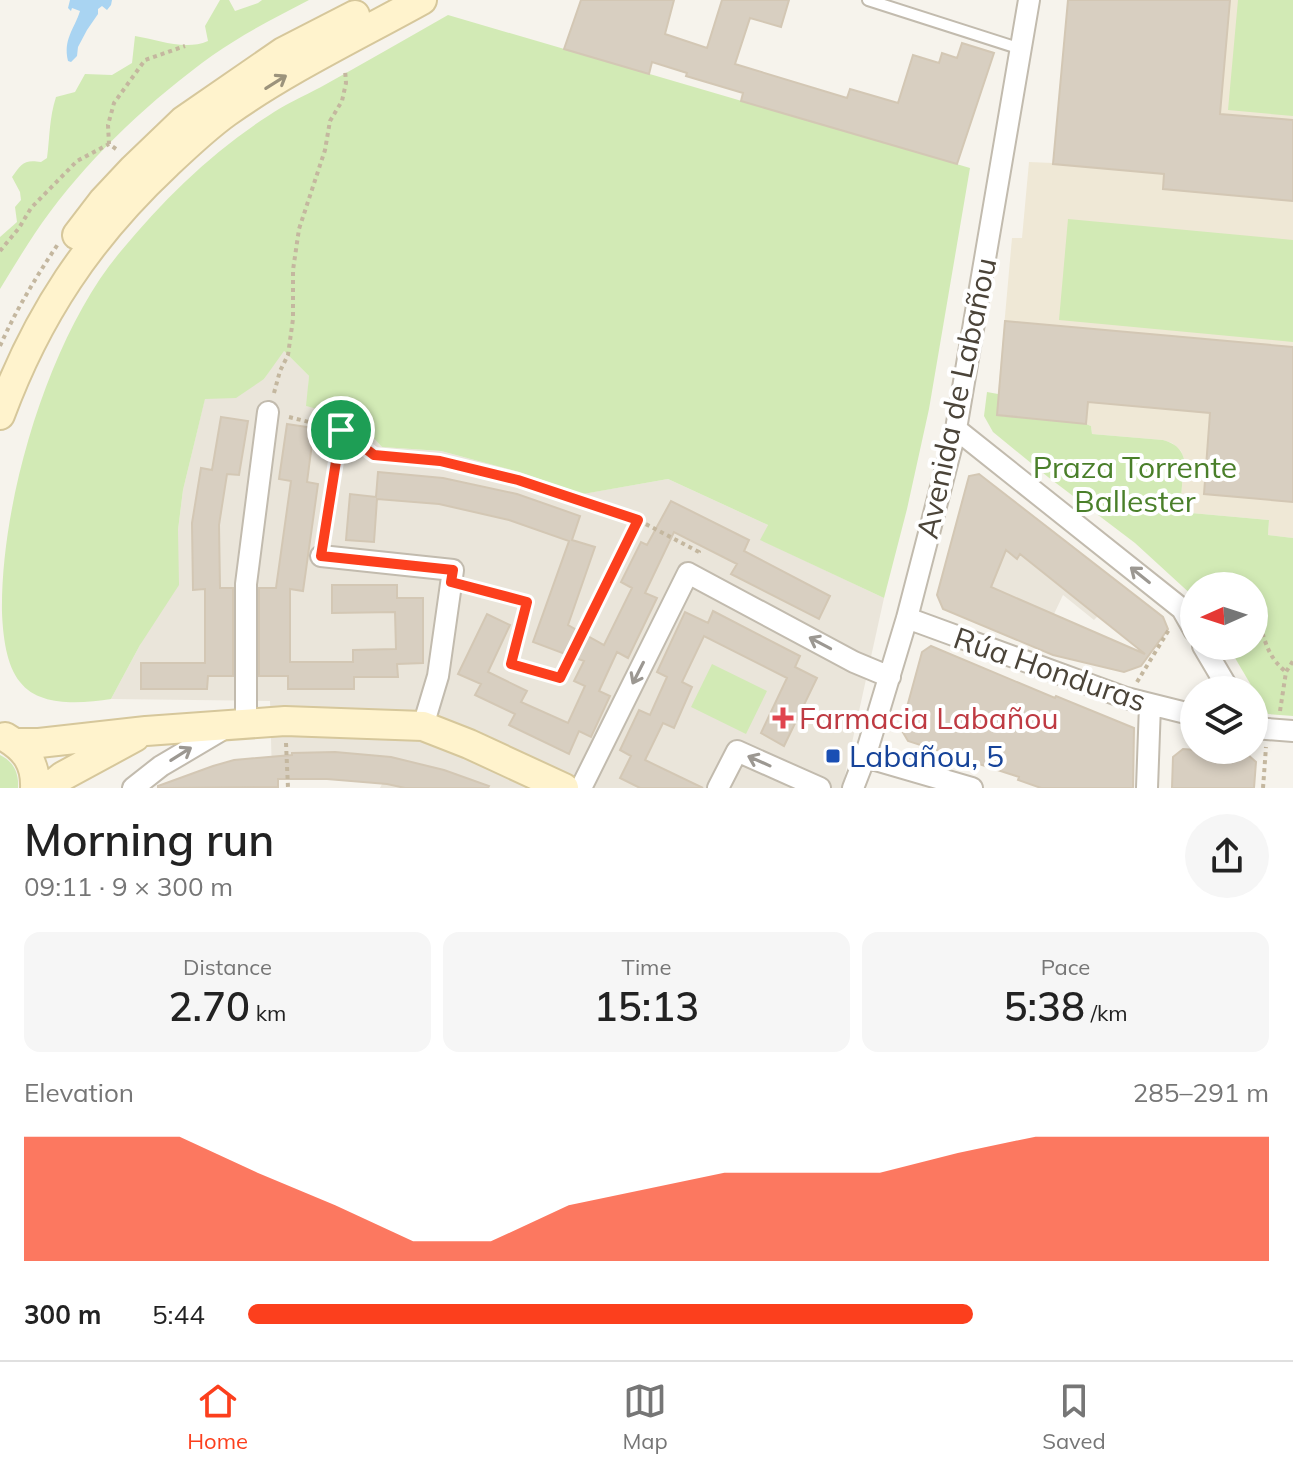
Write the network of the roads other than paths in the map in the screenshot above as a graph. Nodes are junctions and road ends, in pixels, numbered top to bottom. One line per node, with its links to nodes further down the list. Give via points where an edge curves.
1 (385, 0): 6 (street, via 283,52 183,121 103,201 74,239 36,294)
2 (422, 0): 8 (street, one-way to 2, via 15,374 71,273 139,190 226,113)
3 (868, 0): 5 (lane)
4 (1029, 0): 5 (street, Avenida de Labañou)
5 (1021, 49): 9 (street, Avenida de Labañou)
6 (0, 367)
7 (268, 412): 16 (street, via 246,584)
8 (0, 415)
9 (956, 429): 11 (street, one-way to 9); 12 (street, Avenida de Labañou)
10 (321, 556): 17 (street, via 453,570 438,676)
11 (1180, 607)
12 (907, 618): 13 (street, Avenida de Labañou); 14 (street, Rúa Honduras)
13 (890, 677): 20 (street, Avenida de Labañou); 25 (street, one-way to 25, via 688,573)
14 (1150, 705): 15 (street, Rúa Honduras); 30 (street)
15 (1180, 712)
16 (240, 723): 17 (street); 18 (street); 23 (street, one-way to 16, via 161,766)
17 (423, 726): 24 (street)
18 (146, 731): 19 (street, via 39,743); 22 (street)
19 (5, 736): 21 (street, via 27,755)
20 (865, 757): 28 (street, Avenida de Labañou); 29 (street)
21 (35, 788)
22 (48, 788)
23 (133, 788)
24 (564, 788)
25 (581, 788)
26 (718, 788): 27 (street, one-way to 26, via 737,751)
27 (820, 788)
28 (853, 788)
29 (972, 788)
30 (1147, 788)

